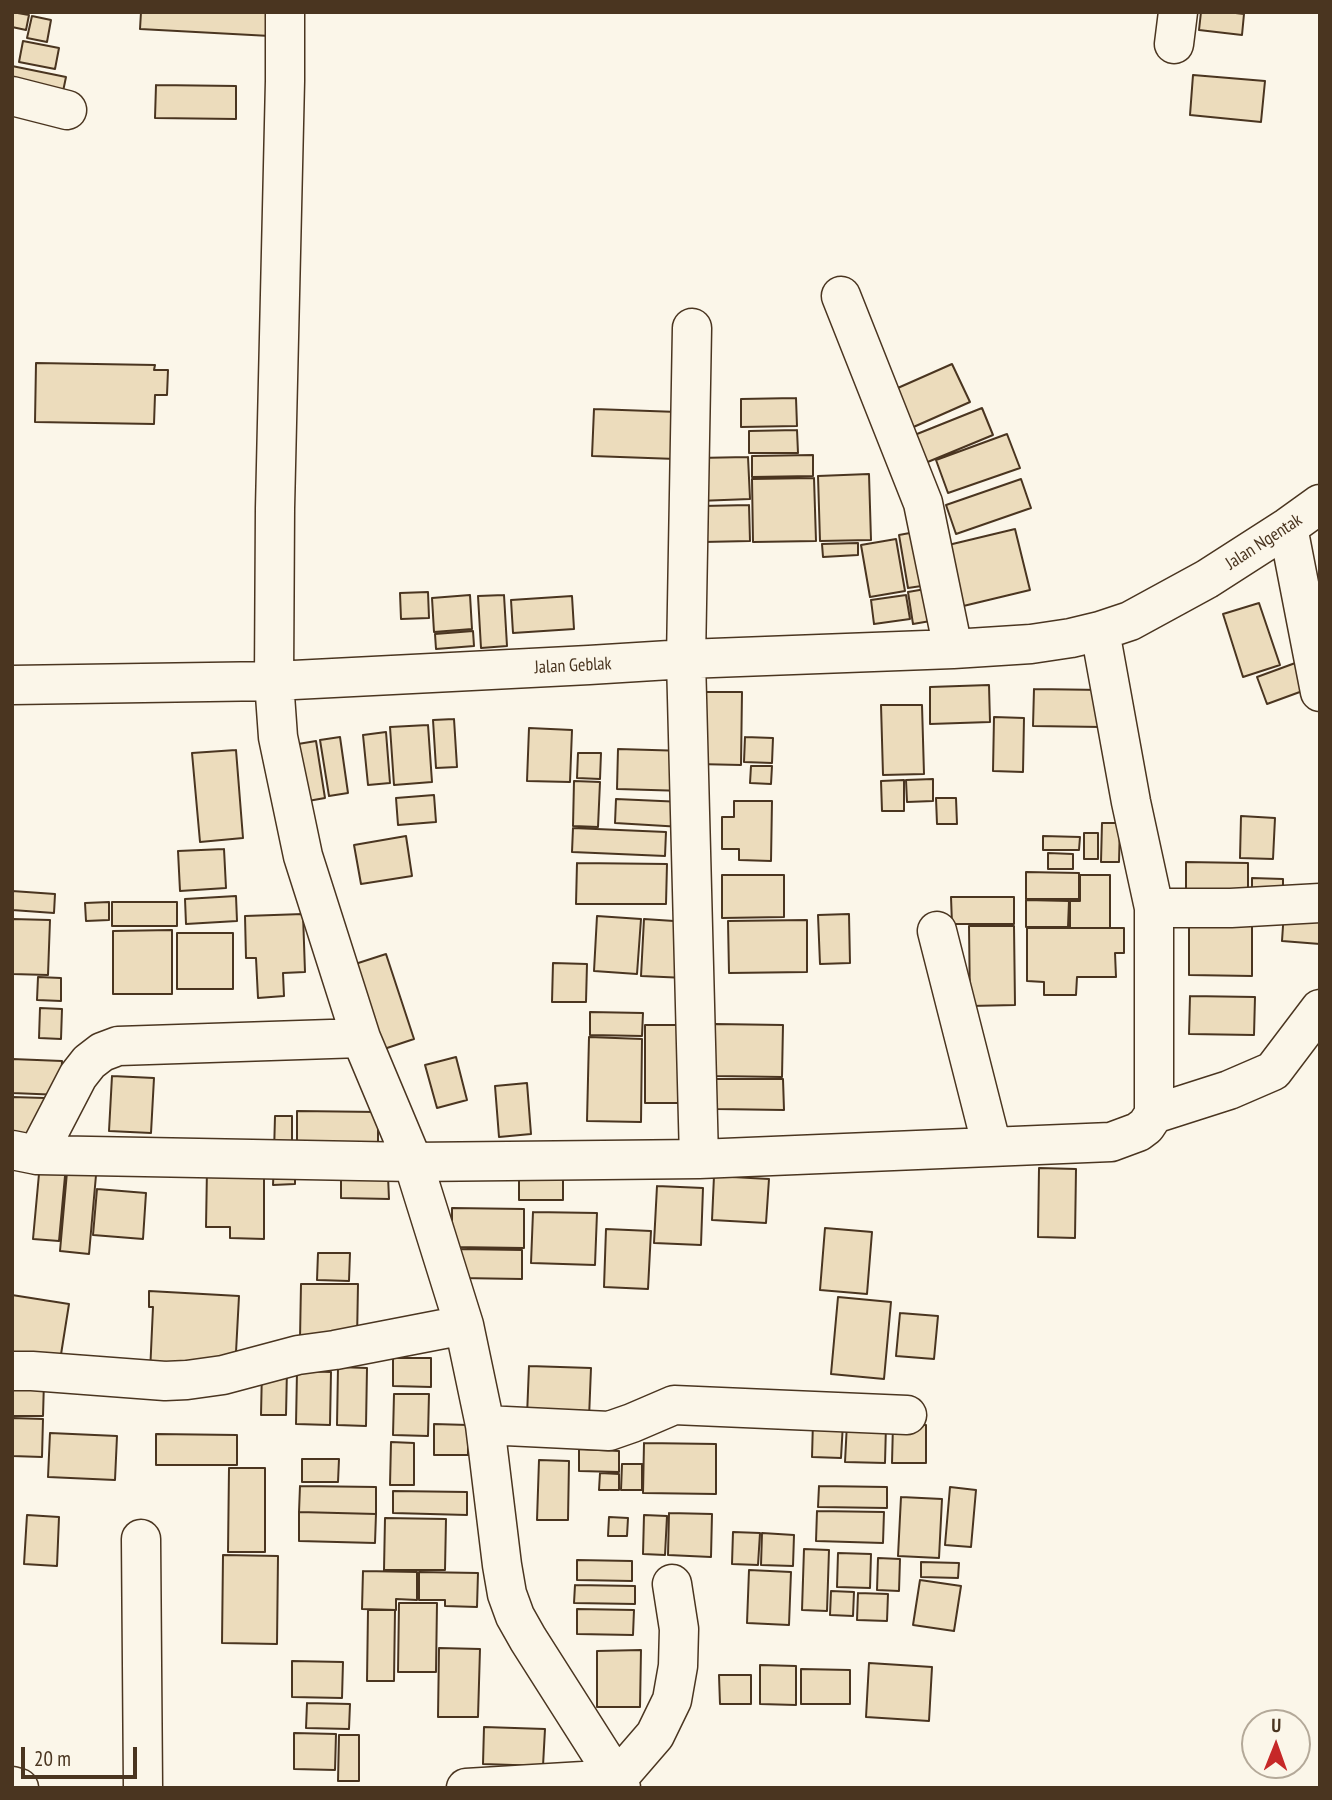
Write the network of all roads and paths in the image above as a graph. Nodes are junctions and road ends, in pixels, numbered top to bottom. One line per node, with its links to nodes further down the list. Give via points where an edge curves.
1 (285, 12): 11 (street)
2 (12, 96): 3 (street)
3 (67, 110)
4 (841, 296): 9 (street, via 923,503)
5 (692, 328): 10 (street)
6 (1320, 504): 7 (street, Jalan Ngentak)
7 (1288, 527): 8 (street, Jalan Ngentak, via 1208,579); 13 (street)
8 (1115, 626): 9 (street, Jalan Geblak, via 1031,644); 15 (street, via 1131,802)
9 (953, 649): 10 (street, Jalan Geblak)
10 (686, 659): 11 (street, Jalan Geblak); 22 (street)
11 (274, 681): 12 (street, Jalan Geblak); 18 (street, via 278,737 303,856)
12 (12, 685)
13 (1320, 692)
14 (1320, 903): 15 (street)
15 (1154, 908): 19 (street)
16 (937, 931): 20 (street)
17 (1320, 1009): 19 (street, via 1273,1071)
18 (361, 1038): 21 (street, via 118,1046 89,1062); 23 (street)
19 (1154, 1114): 20 (street, via 1138,1132 1111,1142)
20 (992, 1147): 22 (street)
21 (24, 1152): 23 (street)
22 (699, 1159): 23 (street)
23 (413, 1162): 24 (street)
24 (464, 1325): 25 (street, via 187,1380); 27 (street)
25 (12, 1371)
26 (907, 1415): 27 (street, via 674,1405 609,1431)
27 (485, 1425): 30 (street, via 502,1565 515,1616)
28 (141, 1539): 33 (street)
29 (672, 1584): 30 (street, via 679,1629 672,1700 655,1735)
30 (619, 1784): 34 (street)
31 (12, 1786): 32 (street)
32 (19, 1788)
33 (143, 1788)
34 (466, 1788)

